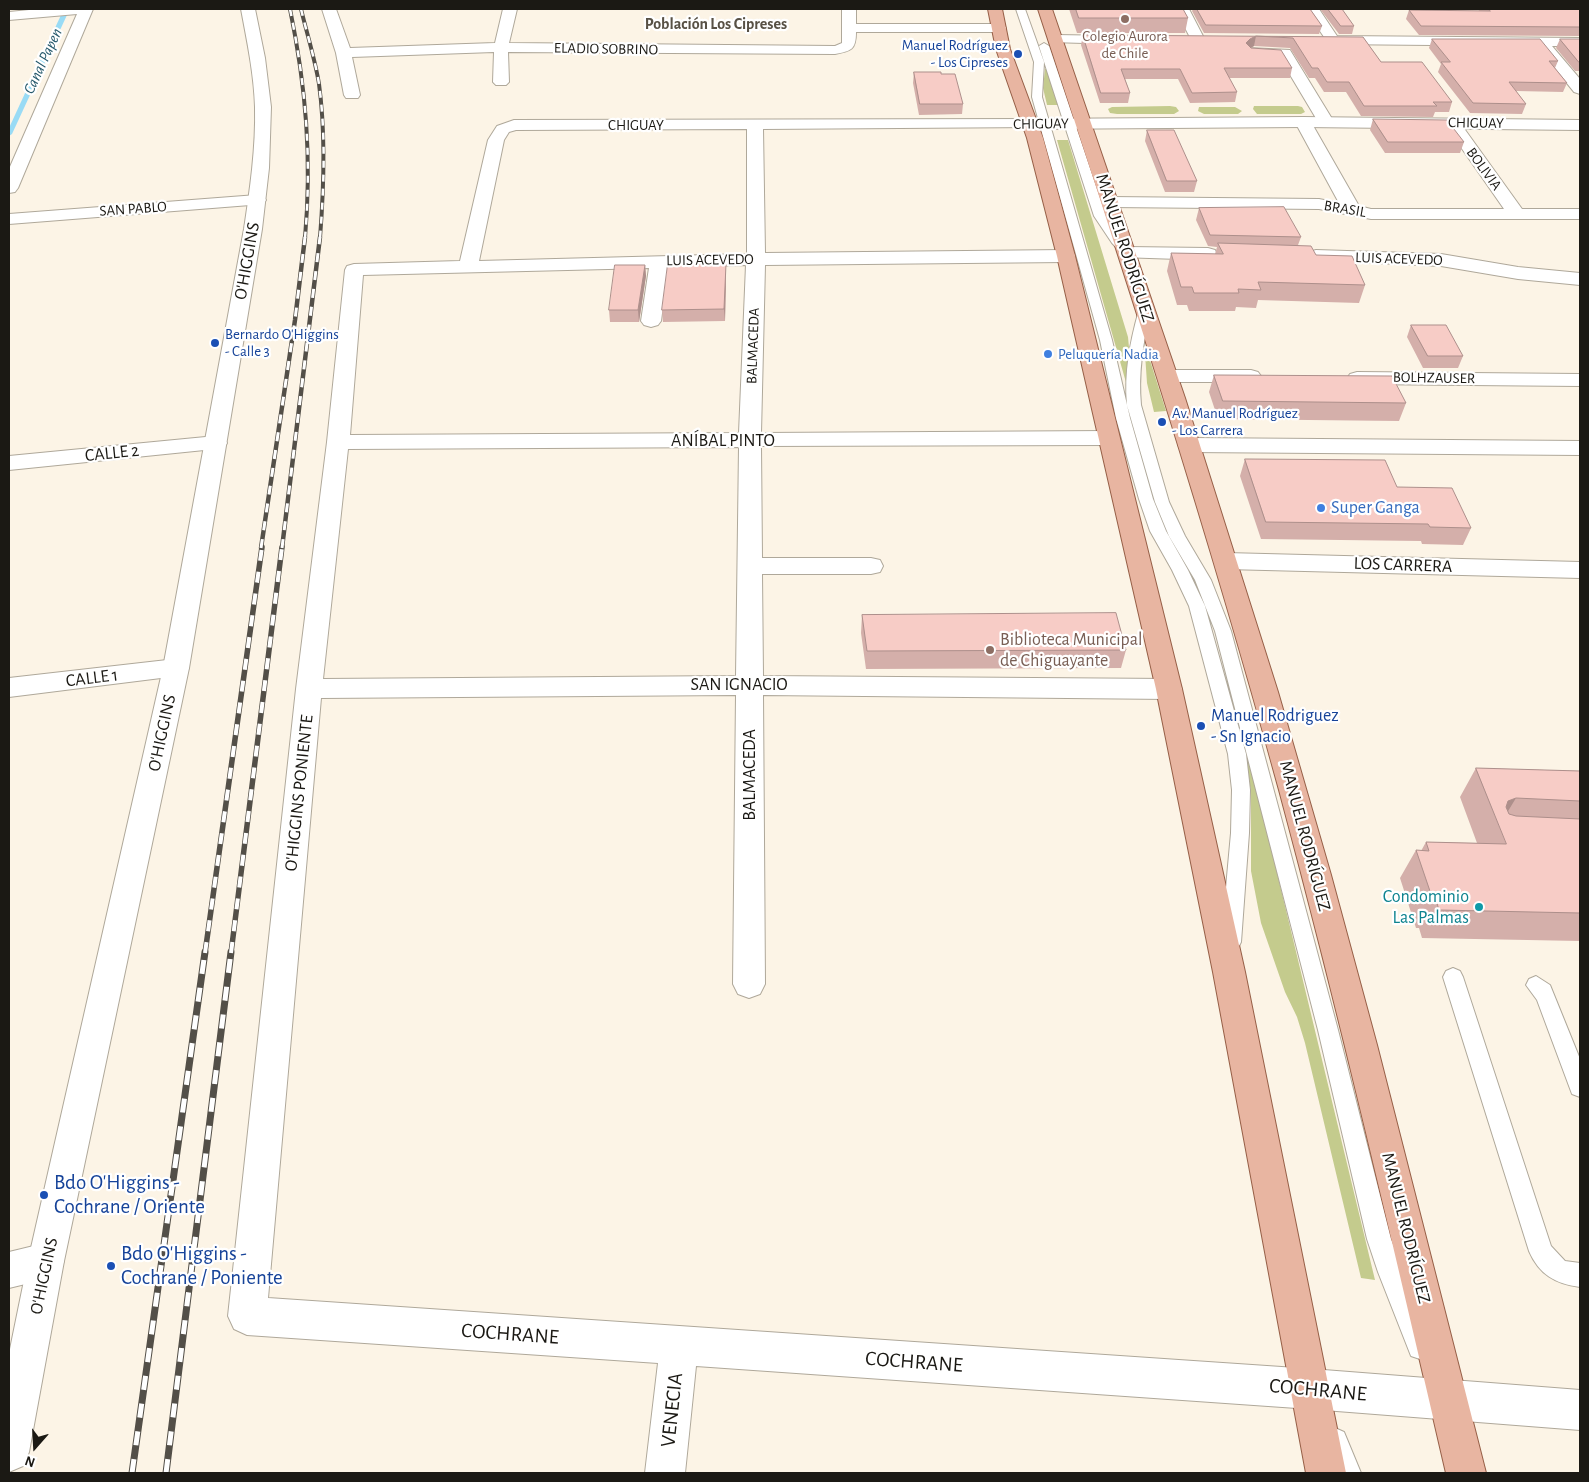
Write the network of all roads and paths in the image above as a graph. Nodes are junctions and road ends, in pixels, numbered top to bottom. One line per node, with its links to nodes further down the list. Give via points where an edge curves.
1 (81, 9): 13 (street)
2 (86, 9): 42 (street)
3 (248, 9): 43 (street, O'HIGGINS, via 263,107)
4 (329, 9): 28 (street)
5 (510, 9): 26 (street)
6 (849, 9): 14 (street)
7 (995, 9): 15 (main road)
8 (1020, 9): 39 (lane, via 1039,62)
9 (1030, 9): 38 (lane)
10 (1045, 9): 16 (main road, MANUEL RODRÍGUEZ)
11 (1182, 9): 18 (street)
12 (1312, 9): 21 (street)
13 (9, 16)
14 (850, 28): 15 (street); 26 (street, ELADIO SOBRINO, via 848,46 830,51)
15 (998, 28): 39 (main road, via 1006,57)
16 (1055, 39): 27 (street, via 1131,46); 38 (main road, MANUEL RODRÍGUEZ)
17 (1179, 40): 18 (street)
18 (1198, 40): 29 (street, via 1213,46)
19 (1236, 40): 25 (street)
20 (1314, 40): 21 (street)
21 (1333, 40): 22 (street)
22 (1405, 41): 23 (street); 31 (street)
23 (1541, 42): 24 (street); 33 (street)
24 (1580, 42)
25 (1290, 47): 30 (street); 37 (street)
26 (502, 48): 28 (street, ELADIO SOBRINO); 32 (street)
27 (1093, 52)
28 (344, 53): 34 (street)
29 (1189, 53)
30 (1228, 53)
31 (1416, 56)
32 (501, 82)
33 (1580, 89)
34 (352, 94)
35 (1458, 118): 37 (street, CHIGUAY); 41 (street, CHIGUAY); 46 (street, BOLIVIA)
36 (1303, 122): 37 (street, CHIGUAY); 38 (street, CHIGUAY); 45 (street)
37 (1326, 122)
38 (1077, 123): 39 (street, CHIGUAY); 44 (main road, MANUEL RODRÍGUEZ); 49 (lane, via 1100,216)
39 (1038, 124): 40 (street, CHIGUAY); 51 (main road); 80 (lane, via 1106,340 1123,418 1146,499 1158,531 1197,606 1237,754 1241,790 1240,833)
40 (755, 125): 53 (street, BALMACEDA); 55 (street, CHIGUAY, via 521,124 503,129 496,140)
41 (1580, 125)
42 (9, 188)
43 (257, 200): 48 (street, SAN PABLO); 67 (street, O'HIGGINS)
44 (1110, 202): 45 (street, BRASIL, via 1319,204); 49 (main road, MANUEL RODRÍGUEZ)
45 (1352, 211): 46 (street, BRASIL, via 1371,214)
46 (1518, 214): 47 (street, BRASIL)
47 (1580, 214)
48 (9, 219)
49 (1127, 253): 50 (street); 58 (main road, MANUEL RODRÍGUEZ)
50 (1229, 255)
51 (1066, 256): 53 (street, LUIS ACEVEDO); 64 (main road)
52 (1297, 256): 57 (street, LUIS ACEVEDO, via 1427,259)
53 (756, 259): 54 (street, LUIS ACEVEDO); 65 (street, BALMACEDA)
54 (659, 261): 55 (street, LUIS ACEVEDO); 59 (street)
55 (468, 266): 56 (street, LUIS ACEVEDO)
56 (354, 270): 66 (street, O'HIGGINS PONIENTE)
57 (1580, 279)
58 (1145, 310): 60 (main road, MANUEL RODRÍGUEZ); 91 (lane, via 1138,340 1133,394 1138,419 1162,502 1177,536 1203,580 1223,630 1379,1239 1419,1344)
59 (651, 321)
60 (1167, 376): 61 (street); 68 (main road, MANUEL RODRÍGUEZ)
61 (1273, 377)
62 (1342, 377): 63 (street, BOLHZAUSER)
63 (1580, 380)
64 (1108, 438): 65 (street, ANÍBAL PINTO); 78 (main road)
65 (750, 441): 66 (street, ANÍBAL PINTO); 72 (street, BALMACEDA)
66 (338, 442): 79 (street, O'HIGGINS PONIENTE)
67 (216, 443): 70 (street, CALLE 2); 75 (street, O'HIGGINS)
68 (1189, 445): 69 (street); 71 (main road, MANUEL RODRÍGUEZ)
69 (1580, 448)
70 (9, 463)
71 (1226, 561): 74 (street, LOS CARRERA); 91 (main road, MANUEL RODRÍGUEZ, via 1293,790 1339,963)
72 (750, 566): 73 (street); 76 (street, BALMACEDA)
73 (871, 566)
74 (1580, 570)
75 (176, 668): 77 (street, CALLE 1); 85 (street, O'HIGGINS)
76 (750, 684): 78 (street, SAN IGNACIO); 79 (street, SAN IGNACIO); 82 (street, BALMACEDA)
77 (9, 688)
78 (1169, 689): 80 (main road)
79 (309, 690): 88 (street, O'HIGGINS PONIENTE)
80 (1229, 972): 90 (main road)
81 (1453, 977): 87 (lane, via 1541,1251 1551,1266 1560,1272)
82 (749, 984)
83 (1536, 985): 84 (lane, via 1547,999)
84 (1580, 1087)
85 (46, 1261): 86 (street); 93 (street, O'HIGGINS)
86 (9, 1270)
87 (1580, 1275)
88 (247, 1316): 89 (street, COCHRANE)
89 (679, 1346): 90 (street, COCHRANE); 94 (street, VENECIA)
90 (1311, 1389): 91 (street, COCHRANE); 95 (main road); 96 (lane)
91 (1448, 1401): 92 (street, COCHRANE); 97 (main road, MANUEL RODRÍGUEZ)
92 (1580, 1410)
93 (9, 1452)
94 (665, 1473)
95 (1326, 1473)
96 (1348, 1473)
97 (1466, 1473)

